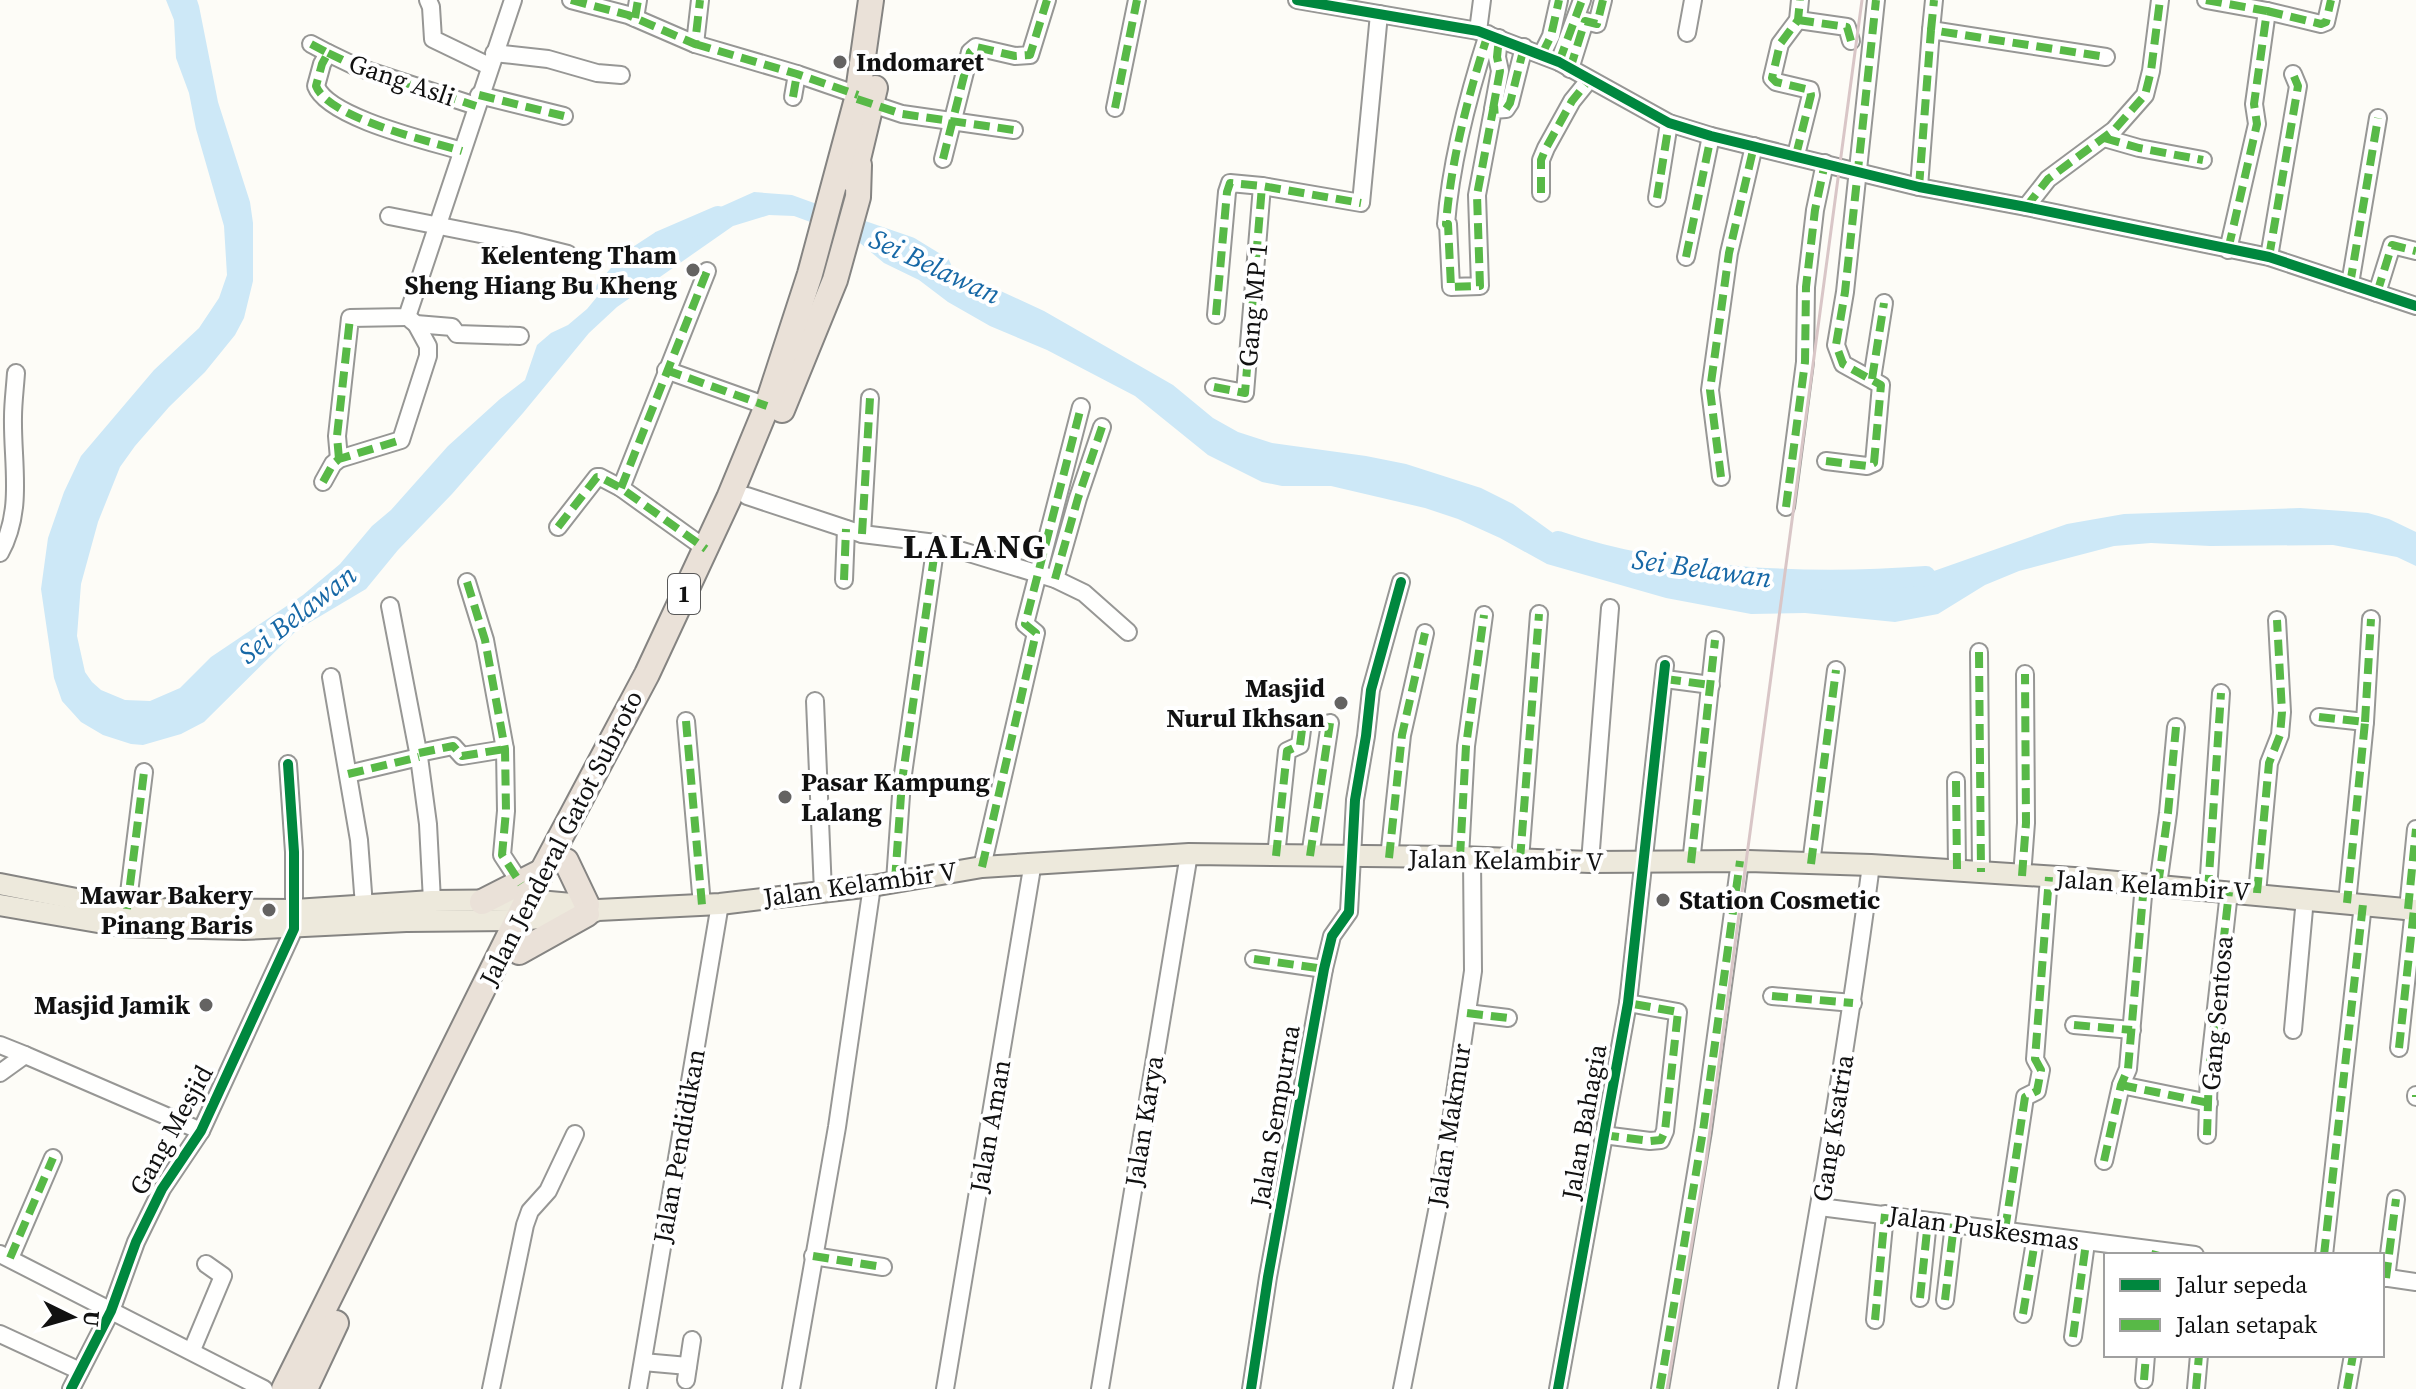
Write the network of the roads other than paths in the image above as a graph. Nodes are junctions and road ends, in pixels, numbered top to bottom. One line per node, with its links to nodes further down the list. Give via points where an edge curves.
1 (428, 0): 37 (street, via 433,39)
2 (513, 0): 37 (street)
3 (571, 0): 24 (street)
4 (638, 0): 24 (street)
5 (700, 0): 32 (street)
6 (871, 0): 44 (highway, 1)
7 (888, 0): 44 (highway, 1)
8 (1047, 0): 50 (street, via 1030,55 972,49)
9 (1137, 0): 46 (street)
10 (1297, 0): 23 (street)
11 (1482, 0): 29 (street)
12 (1559, 0): 35 (street)
13 (1582, 0): 25 (street)
14 (1603, 0): 25 (street, via 1597,24)
15 (1693, 0): 28 (street)
16 (1800, 0): 26 (street)
17 (1876, 0): 61 (street)
18 (1934, 0): 27 (street)
19 (2160, 0): 54 (street, via 2149,85)
20 (2206, 0): 22 (street)
21 (2331, 0): 22 (street, via 2321,24)
22 (2267, 11): 72 (street, via 2254,104 2257,124)
23 (1379, 14): 29 (street); 62 (street, via 1361,203)
24 (635, 18): 32 (street)
25 (1581, 19): 38 (street)
26 (1798, 20): 30 (street, via 1847,27); 57 (street, via 1780,44 1772,78 1810,90)
27 (1931, 30): 36 (street); 63 (street)
28 (1687, 33)
29 (1488, 34): 33 (street); 47 (street, via 1500,71); 70 (street, via 1452,169)
30 (1851, 41)
31 (311, 44): 34 (street, Gang Asli)
32 (695, 44): 39 (street)
33 (1524, 47): 35 (street); 47 (street, via 1509,106)
34 (328, 53): 45 (street, Gang Asli, via 357,67); 56 (street, via 316,86 322,96 357,119)
35 (1542, 54): 38 (street)
36 (2106, 57)
37 (492, 59): 41 (street, via 548,59); 45 (street)
38 (1564, 65): 42 (street)
39 (797, 74): 43 (street); 44 (street)
40 (2293, 74): 76 (street, via 2298,86)
41 (621, 75)
42 (1589, 80): 51 (street); 65 (street, via 1546,148)
43 (793, 97)
44 (863, 100): 50 (street, via 902,114); 64 (highway, 1); 64 (highway, 1, via 859,165)
45 (478, 101): 48 (street, Gang Asli); 56 (street)
46 (1115, 108)
47 (1493, 109): 71 (street, via 1477,195)
48 (564, 116)
49 (2378, 118): 79 (street)
50 (955, 121): 52 (street); 58 (street)
51 (1669, 123): 53 (street); 66 (street)
52 (1014, 130)
53 (1711, 136): 55 (street); 75 (street)
54 (2104, 138): 59 (street); 67 (street, via 2048,179)
55 (1754, 146): 57 (street); 96 (street, via 1729,253 1710,390)
56 (462, 151): 69 (street)
57 (1796, 155): 60 (street)
58 (943, 159)
59 (2203, 160)
60 (1825, 163): 61 (street); 100 (street, via 1806,287 1805,362)
61 (1858, 172): 63 (street); 88 (street, via 1836,345 1843,364)
62 (1262, 186): 83 (street, via 1228,186); 89 (street, Gang MP 1, via 1245,393)
63 (1919, 187): 67 (street)
64 (847, 191): 78 (highway, 1)
65 (1541, 193)
66 (1657, 198)
67 (2026, 207): 72 (street)
68 (389, 216): 69 (street)
69 (436, 224): 74 (street); 84 (street)
70 (1448, 224): 71 (street); 71 (street, via 1451,287 1480,286)
71 (1478, 225)
72 (2228, 250): 76 (street)
73 (2416, 251): 80 (street, via 2392,245)
74 (568, 254)
75 (1686, 257)
76 (2269, 257): 79 (street)
77 (707, 271): 86 (street)
78 (823, 277): 91 (highway, Jalan Jenderal Gatot Subroto / 1); 99 (highway, Jalan Jenderal Gatot Subroto / 1, via 819,314)
79 (2350, 284): 80 (street)
80 (2377, 293): 82 (street)
81 (1884, 303): 88 (street)
82 (2416, 306)
83 (1216, 315)
84 (411, 321): 85 (street, via 452,327 457,334); 94 (street, via 428,346 428,356 401,440); 94 (street, via 350,318)
85 (520, 336)
86 (666, 370): 91 (street); 98 (street)
87 (16, 373): 105 (street, via 15,511)
88 (1872, 379): 95 (street, via 1881,385 1874,463)
89 (1214, 387)
90 (870, 398): 102 (street)
91 (767, 406): 104 (highway, Jalan Jenderal Gatot Subroto / 1)
92 (1081, 407): 106 (street)
93 (1102, 427): 107 (street)
94 (339, 459): 97 (street)
95 (1826, 461)
96 (1721, 477)
97 (323, 482)
98 (621, 488): 101 (street, via 597,477); 104 (street)
99 (747, 496): 102 (street); 147 (highway, Jalan Jenderal Gatot Subroto / 1, via 651,699)
100 (1786, 507)
101 (558, 527)
102 (854, 531): 103 (street); 108 (street)
103 (936, 543): 106 (street); 160 (street, via 900,795)
104 (706, 549): 171 (highway, Jalan Jenderal Gatot Subroto / 1)
105 (0, 553)
106 (1036, 573): 107 (street); 155 (street, via 1025,624 1036,633)
107 (1055, 579): 117 (street, via 1084,593)
108 (844, 580)
109 (467, 582): 133 (street, via 485,640)
110 (1401, 582): 143 (street, Jalan Sempurna, via 1371,690)
111 (390, 606): 134 (street)
112 (1610, 608): 150 (street)
113 (1539, 614): 146 (street)
114 (1484, 615): 145 (street, Jalan Makmur, via 1466,746)
115 (2371, 619): 130 (street)
116 (2277, 620): 166 (street, via 2282,712 2269,763)
117 (1128, 632)
118 (1425, 633): 144 (street, via 1402,735)
119 (1715, 640): 124 (street)
120 (1979, 652): 157 (street)
121 (1836, 670): 153 (street)
122 (2025, 674): 158 (street)
123 (331, 677): 137 (street)
124 (1711, 685): 151 (street, Jalan Bahagia, via 1665,672); 152 (street)
125 (2221, 693): 164 (street, Gang Sentosa)
126 (815, 701): 165 (street)
127 (2319, 717): 130 (street)
128 (686, 721): 172 (street, Jalan Pendidikan)
129 (1303, 722): 141 (street, via 1300,745 1287,751)
130 (2365, 722): 170 (street)
131 (1330, 723): 142 (street)
132 (2176, 727): 162 (street, via 2168,813)
133 (505, 749): 134 (street, via 462,756 453,746); 171 (street, via 502,855)
134 (419, 755): 137 (street); 168 (street)
135 (288, 764): 178 (street)
136 (144, 772): 175 (street)
137 (348, 774): 174 (street)
138 (1956, 781): 156 (street)
139 (2416, 829): 176 (street)
140 (1189, 854): 141 (main road, Jalan Kelambir V); 149 (main road, Jalan Kelambir V); 242 (street, Jalan Karya)
141 (1276, 856): 142 (main road, Jalan Kelambir V)
142 (1310, 856): 143 (main road, Jalan Kelambir V)
143 (1350, 856): 144 (main road, Jalan Kelambir V); 181 (street, Jalan Sempurna, via 1349,912 1332,936)
144 (1389, 858): 145 (main road, Jalan Kelambir V)
145 (1466, 858): 146 (main road, Jalan Kelambir V); 185 (street, Jalan Makmur, via 1473,971)
146 (1520, 860): 150 (main road, Jalan Kelambir V)
147 (566, 861): 171 (highway, Jalan Jenderal Gatot Subroto / 1); 177 (highway)
148 (1740, 861): 152 (main road, Jalan Kelambir V); 153 (main road, Jalan Kelambir V); 246 (street)
149 (1033, 862): 155 (main road, Jalan Kelambir V); 241 (street, Jalan Aman)
150 (1590, 862): 151 (main road, Jalan Kelambir V)
151 (1643, 862): 152 (main road, Jalan Kelambir V); 183 (street, Jalan Bahagia)
152 (1691, 863)
153 (1811, 864): 154 (main road, Jalan Kelambir V)
154 (1871, 865): 156 (main road, Jalan Kelambir V); 184 (street, Gang Ksatria)
155 (982, 867): 160 (main road, Jalan Kelambir V)
156 (1957, 869): 157 (main road, Jalan Kelambir V)
157 (1981, 872): 158 (main road, Jalan Kelambir V)
158 (2022, 876): 159 (main road, Jalan Kelambir V)
159 (2049, 877): 162 (main road, Jalan Kelambir V); 207 (street, via 2035,1059 2041,1072 2037,1091 2025,1097)
160 (895, 881): 163 (main road, Jalan Kelambir V)
161 (0, 884): 175 (main road)
162 (2151, 884): 164 (main road, Jalan Kelambir V); 188 (street)
163 (872, 886): 165 (main road, Jalan Kelambir V); 213 (street)
164 (2218, 891): 166 (main road, Jalan Kelambir V); 195 (street, Gang Sentosa)
165 (823, 892): 172 (main road, Jalan Kelambir V)
166 (2257, 893): 167 (main road, Jalan Kelambir V)
167 (2305, 898): 170 (main road, Jalan Kelambir V); 189 (street)
168 (432, 901): 169 (main road); 174 (main road)
169 (482, 902): 171 (highway)
170 (2355, 903): 176 (main road, Jalan Kelambir V); 211 (street)
171 (529, 904): 177 (main road, Jalan Kelambir V); 178 (main road, Jalan Kelambir V, via 406,921); 179 (highway, Jalan Jenderal Gatot Subroto / 1); 224 (highway, Jalan Jenderal Gatot Subroto / 1)
172 (711, 904): 177 (main road, Jalan Kelambir V); 231 (street, Jalan Pendidikan)
173 (0, 905): 178 (main road, via 121,926)
174 (364, 906): 178 (main road)
175 (127, 909): 178 (main road)
176 (2413, 909): 191 (street)
177 (591, 910): 179 (highway)
178 (295, 919): 196 (street, Gang Mesjid)
179 (519, 952): 224 (highway, Jalan Jenderal Gatot Subroto / 1)
180 (1254, 959): 181 (street)
181 (1324, 969): 243 (street, Jalan Sempurna)
182 (1772, 996): 184 (street)
183 (1628, 1003): 198 (street, Jalan Bahagia); 198 (street, via 1678,1012 1665,1131 1661,1140 1650,1141)
184 (1853, 1003): 203 (street, Gang Ksatria)
185 (1467, 1013): 186 (street); 244 (street, Jalan Makmur, via 1440,1196)
186 (1508, 1018)
187 (2074, 1025): 188 (street)
188 (2132, 1030): 194 (street)
189 (2293, 1030)
190 (0, 1045): 192 (street)
191 (2399, 1048)
192 (25, 1055): 193 (street); 196 (street)
193 (0, 1073)
194 (2121, 1085): 195 (street); 201 (street)
195 (2209, 1103): 199 (street, Gang Sentosa)
196 (201, 1131): 220 (street, Gang Mesjid, via 162,1189)
197 (575, 1134): 238 (street, via 525,1225)
198 (1603, 1135): 245 (street, Jalan Bahagia)
199 (2207, 1135)
200 (53, 1158): 212 (street)
201 (2104, 1161)
202 (2396, 1199): 216 (street)
203 (1820, 1207): 204 (street, Jalan Puskesmas); 247 (street, Gang Ksatria)
204 (1885, 1214): 205 (street, Jalan Puskesmas); 222 (street)
205 (1928, 1221): 206 (street, Jalan Puskesmas); 218 (street)
206 (1954, 1224): 207 (street, Jalan Puskesmas); 219 (street)
207 (2005, 1230): 208 (street, Jalan Puskesmas)
208 (2036, 1235): 209 (street, Jalan Puskesmas); 221 (street)
209 (2086, 1243): 210 (street, Jalan Puskesmas); 225 (street)
210 (2156, 1253)
211 (2324, 1253)
212 (5, 1256): 220 (street)
213 (813, 1256): 215 (street); 240 (street)
214 (206, 1264): 227 (street, via 222,1278)
215 (883, 1267)
216 (2384, 1277): 217 (street)
217 (2416, 1282)
218 (1920, 1298)
219 (1945, 1300)
220 (111, 1311): 227 (street); 232 (street, Gang Mesjid)
221 (2023, 1314)
222 (1875, 1320)
223 (0, 1334): 232 (street)
224 (320, 1337): 236 (highway, Jalan Jenderal Gatot Subroto / 1); 237 (highway, Jalan Jenderal Gatot Subroto / 1)
225 (2073, 1337)
226 (692, 1340): 231 (street, via 687,1373)
227 (192, 1350): 235 (street)
228 (2146, 1357): 233 (street)
229 (2199, 1357): 248 (street)
230 (2353, 1357): 249 (street)
231 (643, 1362): 239 (street, Jalan Pendidikan)
232 (80, 1371): 234 (street, Gang Mesjid)
233 (2144, 1380)
234 (71, 1389)
235 (264, 1389)
236 (284, 1389)
237 (305, 1389)
238 (491, 1389)
239 (638, 1389)
240 (791, 1389)
241 (945, 1389)
242 (1100, 1389)
243 (1251, 1389)
244 (1402, 1389)
245 (1558, 1389)
246 (1660, 1389)
247 (1787, 1389)
248 (2196, 1389)
249 (2347, 1389)

